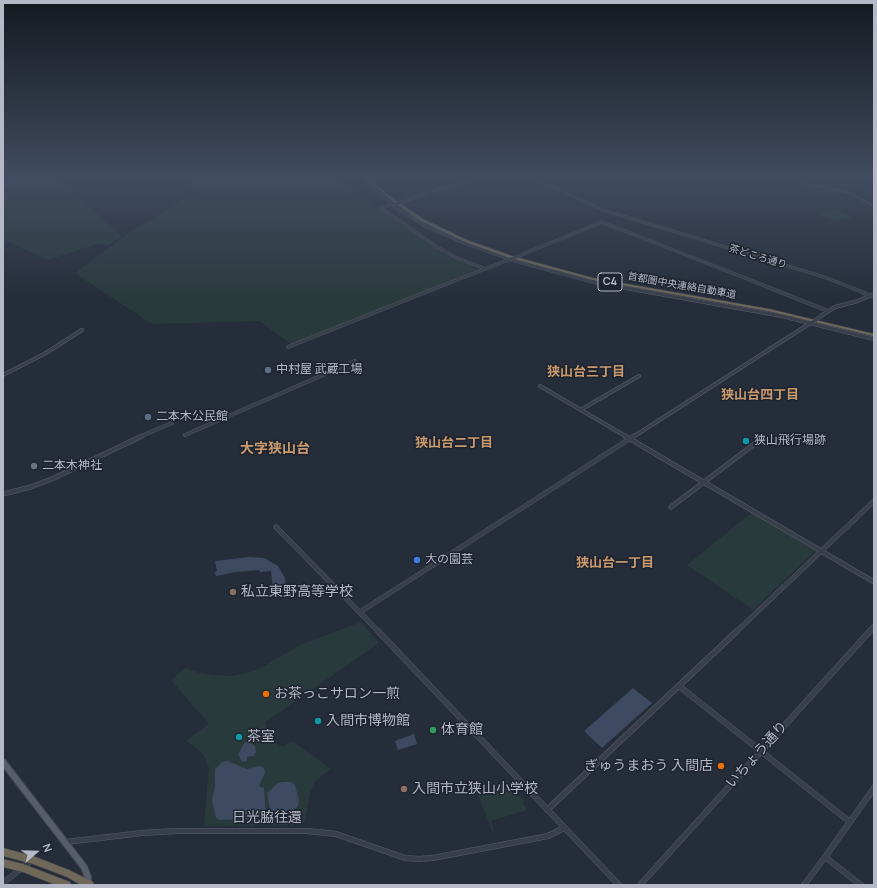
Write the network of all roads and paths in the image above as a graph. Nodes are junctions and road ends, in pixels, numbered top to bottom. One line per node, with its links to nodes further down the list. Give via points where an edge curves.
1 (396, 218): 6 (street, via 437,247)
2 (416, 218): 8 (street, via 432,229 467,244 526,264)
3 (420, 218): 15 (highway, 首都圏中央連絡自動車道 / C4, via 466,241 518,259 593,278 769,310)
4 (425, 218): 15 (highway, 首都圏中央連絡自動車道 / C4, via 469,240 526,260 594,277 777,309)
5 (631, 218): 10 (street, 茶どころ通り, via 824,277)
6 (486, 269): 12 (street, bridge, via 602,222); 17 (street)
7 (609, 277): 8 (street, bridge)
8 (597, 282): 13 (street)
9 (874, 294): 10 (street)
10 (870, 295): 11 (street, 茶どころ通り); 12 (street)
11 (874, 297)
12 (828, 311): 13 (street, bridge)
13 (812, 322): 16 (street); 25 (street)
14 (82, 330): 19 (street, via 46,353)
15 (874, 333)
16 (874, 339)
17 (288, 347)
18 (355, 361): 24 (street)
19 (3, 375)
20 (639, 376): 22 (street)
21 (540, 386): 22 (street)
22 (582, 409): 25 (street)
23 (172, 422): 28 (street, via 54,478)
24 (185, 435)
25 (631, 439): 27 (street); 34 (street)
26 (761, 439): 27 (street)
27 (705, 482): 30 (street); 32 (street)
28 (3, 494)
29 (874, 501): 32 (street)
30 (671, 507)
31 (276, 527): 34 (street)
32 (821, 551): 33 (street); 36 (street)
33 (874, 582)
34 (360, 612): 40 (street)
35 (874, 626): 37 (street, いちょう通り)
36 (679, 686): 37 (street); 40 (street)
37 (760, 750): 41 (street); 53 (street, いちょう通り)
38 (3, 762): 43 (main road)
39 (874, 788): 41 (street)
40 (547, 810): 42 (street)
41 (850, 822): 45 (street)
42 (564, 828): 43 (street, 日光脇往還, via 548,836 419,859 405,858 336,834 306,831 176,831); 52 (street)
43 (65, 842): 50 (main road, via 84,867)
44 (3, 852): 46 (highway)
45 (825, 856): 54 (street); 55 (street)
46 (33, 860): 48 (street); 50 (highway)
47 (3, 863): 48 (highway)
48 (23, 868): 49 (street); 51 (highway)
49 (3, 883)
50 (89, 884)
51 (67, 885)
52 (619, 885)
53 (640, 885)
54 (804, 885)
55 (861, 885)

